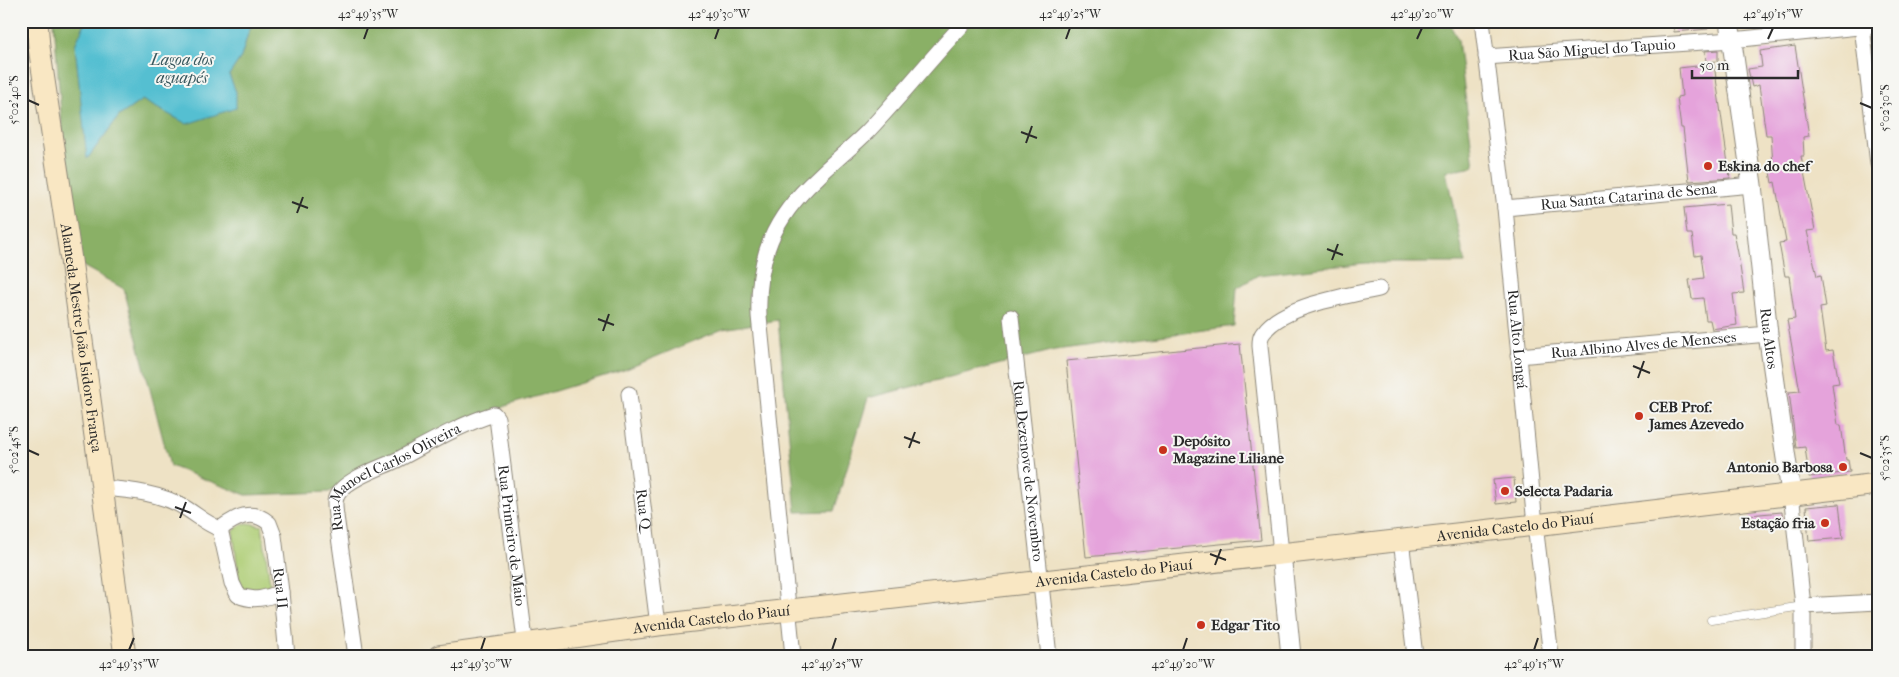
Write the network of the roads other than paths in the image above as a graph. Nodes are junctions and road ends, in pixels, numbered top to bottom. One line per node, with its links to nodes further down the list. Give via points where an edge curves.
1 (37, 21): 19 (main road, Alameda Mestre João Isidoro França)
2 (966, 21): 29 (street, via 866,133 796,199 774,230 765,253 760,279 759,316)
3 (1482, 21): 8 (street, Rua Alto Longá)
4 (1729, 21): 7 (street, Rua Altos)
5 (1878, 25): 6 (street, Rua São Miguel do Tapuio)
6 (1862, 26): 7 (street, Rua São Miguel do Tapuio); 9 (street)
7 (1732, 40): 8 (street, Rua São Miguel do Tapuio); 10 (street, Rua Altos)
8 (1486, 57): 11 (street, Rua Alto Longá)
9 (1878, 164)
10 (1752, 185): 11 (street, Rua Santa Catarina de Sena); 14 (street, Rua Altos)
11 (1505, 208): 15 (street, Rua Alto Longá)
12 (1379, 289): 24 (street, via 1302,308 1268,327 1261,336)
13 (1011, 317): 25 (street, Rua Dezenove de Novembro)
14 (1768, 334): 15 (street, Rua Albino Alves de Meneses); 20 (street, Rua Altos)
15 (1518, 356): 21 (street, Rua Alto Longá)
16 (629, 394): 31 (street, Rua Q)
17 (494, 414): 32 (street, Rua Primeiro de Maio); 35 (street, Rua Manoel Carlos Oliveira, via 353,481 337,495 334,505)
18 (1878, 484): 20 (main road, Avenida Castelo do Piauí)
19 (101, 488): 22 (street, via 147,493 186,508 206,524); 33 (main road, Alameda Mestre João Isidoro França)
20 (1791, 494): 21 (main road, Avenida Castelo do Piauí); 28 (street, Rua Altos)
21 (1535, 525): 23 (main road, Avenida Castelo do Piauí); 41 (street, Rua Alto Longá)
22 (220, 529): 26 (street, via 232,583 238,594 252,599); 26 (street, Rua II, via 236,517 256,516 270,523)
23 (1401, 540): 24 (main road, Avenida Castelo do Piauí); 40 (street)
24 (1281, 553): 25 (main road, Avenida Castelo do Piauí); 39 (street)
25 (1041, 582): 29 (main road, Avenida Castelo do Piauí); 38 (street, Rua Dezenove de Novembro)
26 (281, 592): 34 (street, Rua II)
27 (1878, 602): 28 (street)
28 (1803, 606): 30 (lane); 42 (street, Rua Altos)
29 (788, 610): 31 (main road, Avenida Castelo do Piauí); 37 (street)
30 (1711, 620)
31 (658, 625): 32 (main road, Avenida Castelo do Piauí)
32 (526, 650): 36 (main road, Avenida Castelo do Piauí)
33 (125, 656)
34 (287, 656)
35 (356, 656)
36 (439, 656)
37 (793, 656)
38 (1049, 656)
39 (1291, 656)
40 (1415, 656)
41 (1551, 656)
42 (1803, 656)

